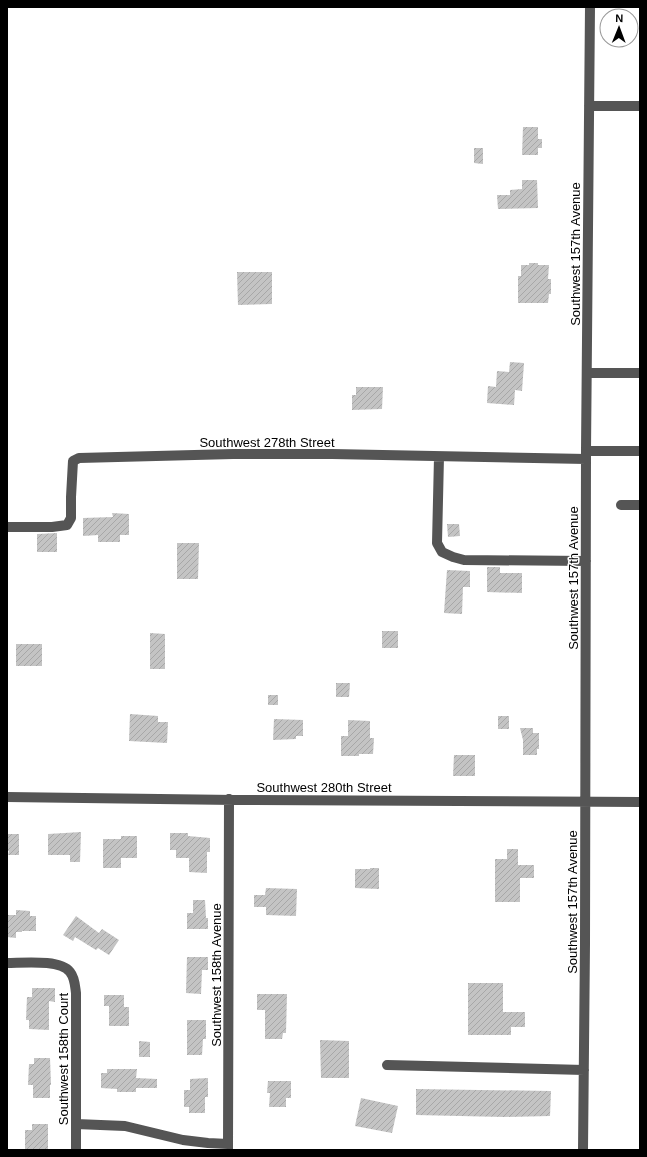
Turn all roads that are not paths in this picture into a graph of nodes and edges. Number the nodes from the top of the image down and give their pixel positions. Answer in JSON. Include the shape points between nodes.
{"nodes":[{"id":1,"x":590,"y":7,"type":"edge"},
{"id":2,"x":589,"y":106,"type":"junction"},
{"id":3,"x":640,"y":106,"type":"edge"},
{"id":4,"x":587,"y":373,"type":"junction"},
{"id":5,"x":640,"y":373,"type":"edge"},
{"id":6,"x":640,"y":451,"type":"edge"},
{"id":7,"x":586,"y":455,"type":"junction"},
{"id":8,"x":439,"y":457,"type":"junction"},
{"id":9,"x":621,"y":505,"type":"dead end"},
{"id":10,"x":640,"y":505,"type":"edge"},
{"id":11,"x":7,"y":527,"type":"edge"},
{"id":12,"x":586,"y":561,"type":"junction"},
{"id":13,"x":7,"y":797,"type":"edge"},
{"id":14,"x":229,"y":799,"type":"junction"},
{"id":15,"x":585,"y":801,"type":"junction"},
{"id":16,"x":640,"y":802,"type":"edge"},
{"id":17,"x":7,"y":963,"type":"edge"},
{"id":18,"x":387,"y":1065,"type":"dead end"},
{"id":19,"x":584,"y":1070,"type":"junction"},
{"id":20,"x":76,"y":1124,"type":"junction"},
{"id":21,"x":228,"y":1147,"type":"edge"},
{"id":22,"x":76,"y":1150,"type":"edge"},
{"id":23,"x":583,"y":1150,"type":"edge"}],
"edges":[{"from":1,"to":2,"type":"street","name":"Southwest 157th Avenue"},
{"from":2,"to":3,"type":"street"},
{"from":2,"to":4,"type":"street","name":"Southwest 157th Avenue"},
{"from":4,"to":5,"type":"street"},
{"from":4,"to":7,"type":"street","name":"Southwest 157th Avenue"},
{"from":6,"to":7,"type":"street","name":"Southwest 278th Street"},
{"from":7,"to":8,"type":"street","name":"Southwest 278th Street"},
{"from":7,"to":12,"type":"street","name":"Southwest 157th Avenue"},
{"from":8,"to":11,"type":"street","name":"Southwest 278th Street","via":[[309,454],[79,458],[73,461],[71,518],[67,525]]},
{"from":8,"to":12,"type":"street","via":[[437,542],[442,552],[464,560]]},
{"from":9,"to":10,"type":"street"},
{"from":12,"to":15,"type":"street","name":"Southwest 157th Avenue"},
{"from":13,"to":14,"type":"street","name":"Southwest 280th Street"},
{"from":14,"to":15,"type":"street","name":"Southwest 280th Street"},
{"from":14,"to":21,"type":"street","name":"Southwest 158th Avenue"},
{"from":15,"to":16,"type":"street","name":"Southwest 280th Street"},
{"from":15,"to":19,"type":"street","name":"Southwest 157th Avenue"},
{"from":17,"to":20,"type":"street","name":"Southwest 158th Court","via":[[52,964],[68,970],[74,978]]},
{"from":18,"to":19,"type":"street"},
{"from":19,"to":23,"type":"street","name":"Southwest 157th Avenue"},
{"from":20,"to":21,"type":"street","via":[[125,1126]]},
{"from":20,"to":22,"type":"street","name":"Southwest 158th Court"}]}
